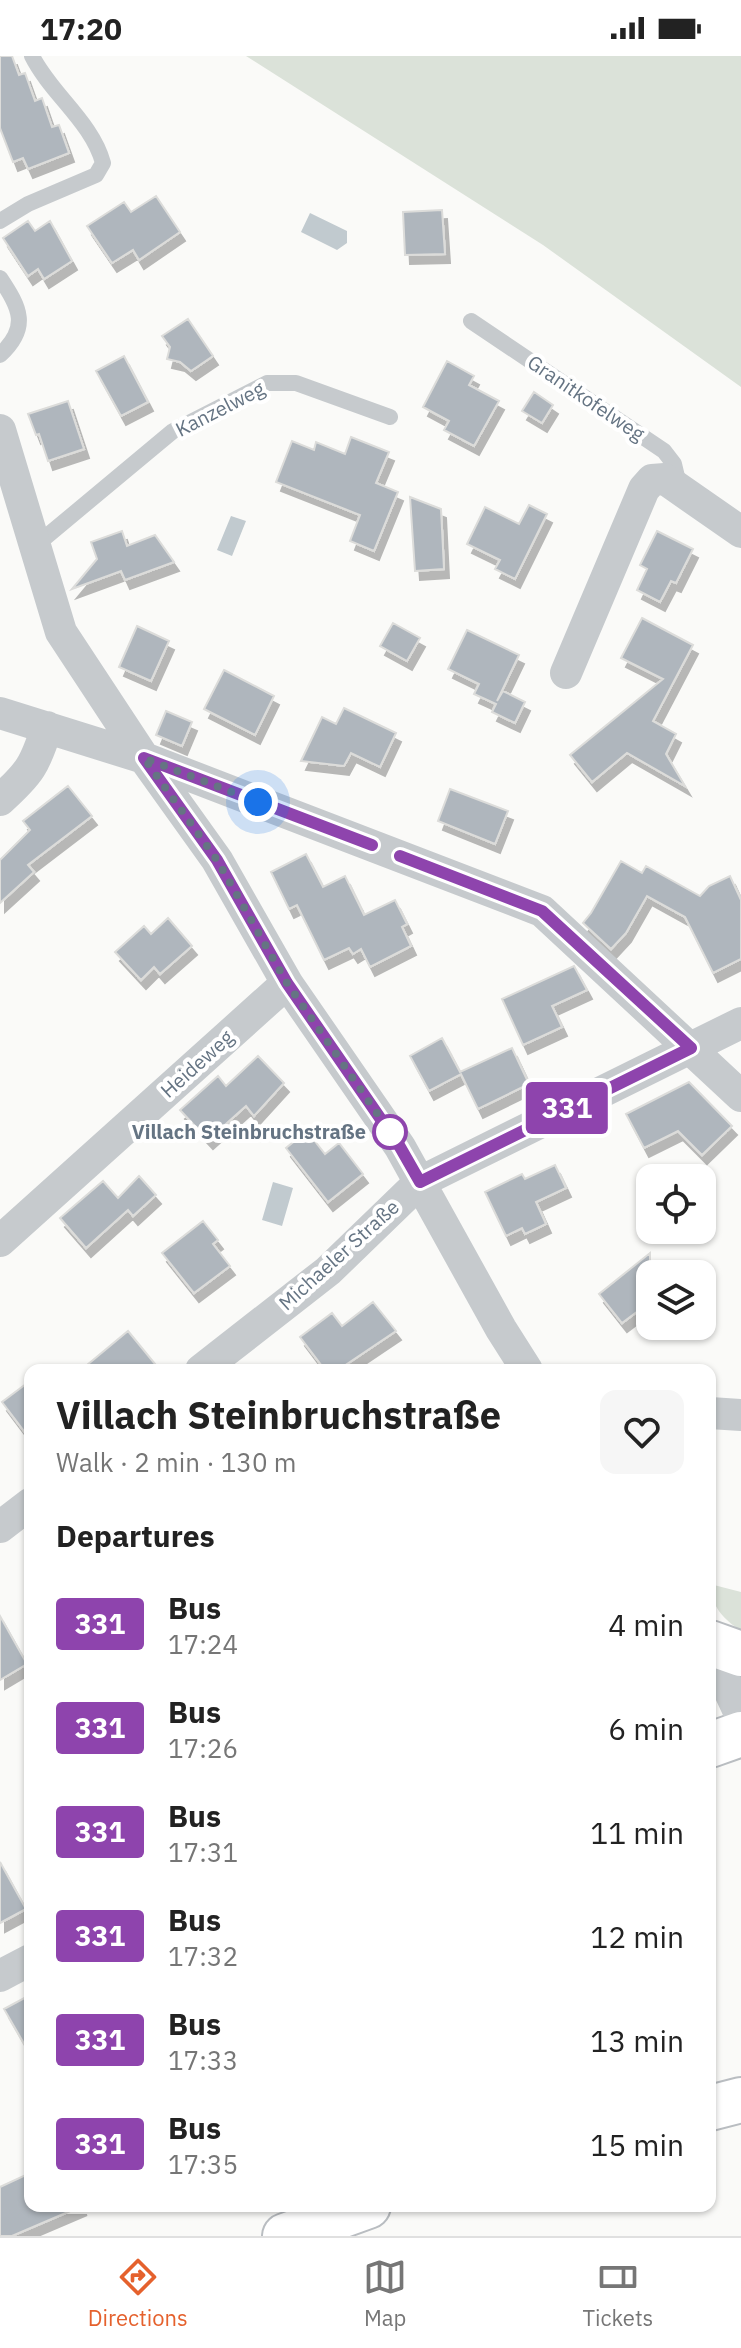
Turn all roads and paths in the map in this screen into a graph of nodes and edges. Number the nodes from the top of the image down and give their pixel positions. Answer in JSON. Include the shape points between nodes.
{"nodes":[{"id":1,"x":32,"y":56,"type":"edge"},
{"id":2,"x":0,"y":221,"type":"edge"},
{"id":3,"x":0,"y":278,"type":"edge"},
{"id":4,"x":471,"y":321,"type":"dead end"},
{"id":5,"x":0,"y":355,"type":"edge"},
{"id":6,"x":390,"y":417,"type":"dead end"},
{"id":7,"x":0,"y":430,"type":"edge"},
{"id":8,"x":681,"y":490,"type":"junction"},
{"id":9,"x":741,"y":532,"type":"edge"},
{"id":10,"x":35,"y":546,"type":"junction"},
{"id":11,"x":566,"y":673,"type":"dead end"},
{"id":12,"x":0,"y":713,"type":"edge"},
{"id":13,"x":47,"y":727,"type":"junction"},
{"id":14,"x":144,"y":758,"type":"junction"},
{"id":15,"x":0,"y":800,"type":"edge"},
{"id":16,"x":287,"y":983,"type":"junction"},
{"id":17,"x":741,"y":1023,"type":"edge"},
{"id":18,"x":691,"y":1048,"type":"junction"},
{"id":19,"x":741,"y":1096,"type":"edge"},
{"id":20,"x":420,"y":1182,"type":"junction"},
{"id":21,"x":0,"y":1241,"type":"edge"},
{"id":22,"x":209,"y":1364,"type":"edge"},
{"id":23,"x":523,"y":1364,"type":"edge"},
{"id":24,"x":716,"y":1413,"type":"edge"},
{"id":25,"x":741,"y":1415,"type":"edge"},
{"id":26,"x":24,"y":1509,"type":"edge"},
{"id":27,"x":0,"y":1527,"type":"edge"},
{"id":28,"x":716,"y":1648,"type":"edge"},
{"id":29,"x":741,"y":1654,"type":"edge"},
{"id":30,"x":716,"y":1660,"type":"edge"},
{"id":31,"x":741,"y":1716,"type":"edge"},
{"id":32,"x":741,"y":1734,"type":"edge"},
{"id":33,"x":716,"y":1743,"type":"edge"},
{"id":34,"x":24,"y":1963,"type":"edge"},
{"id":35,"x":0,"y":1976,"type":"edge"},
{"id":36,"x":741,"y":2100,"type":"edge"},
{"id":37,"x":716,"y":2106,"type":"edge"},
{"id":38,"x":294,"y":2212,"type":"edge"},
{"id":39,"x":351,"y":2212,"type":"edge"},
{"id":40,"x":274,"y":2236,"type":"edge"},
{"id":41,"x":285,"y":2236,"type":"edge"}],
"edges":[{"from":1,"to":2,"type":"lane","via":[[42,77],[98,145],[103,163],[96,175]]},
{"from":3,"to":5,"type":"lane","via":[[17,303],[20,319],[14,339]]},
{"from":4,"to":8,"type":"lane","name":"Granitkofelweg","via":[[664,451]]},
{"from":6,"to":10,"type":"lane","name":"Kanzelweg","via":[[296,383],[267,383],[173,431]]},
{"from":7,"to":10,"type":"street"},
{"from":8,"to":9,"type":"street"},
{"from":8,"to":11,"type":"street","via":[[665,479],[652,480],[644,489]]},
{"from":10,"to":14,"type":"street","via":[[61,632]]},
{"from":12,"to":13,"type":"street"},
{"from":13,"to":14,"type":"street"},
{"from":13,"to":15,"type":"street","via":[[37,760]]},
{"from":14,"to":16,"type":"street","via":[[217,860]]},
{"from":14,"to":18,"type":"street","via":[[542,911]]},
{"from":16,"to":20,"type":"street"},
{"from":16,"to":21,"type":"street","name":"Heideweg"},
{"from":17,"to":18,"type":"street","name":"Michaeler Straße"},
{"from":18,"to":19,"type":"street"},
{"from":18,"to":20,"type":"street","name":"Michaeler Straße"},
{"from":20,"to":22,"type":"street","name":"Michaeler Straße","via":[[328,1271]]},
{"from":20,"to":23,"type":"street"},
{"from":24,"to":25,"type":"street"},
{"from":26,"to":27,"type":"street"},
{"from":28,"to":29,"type":"main road"},
{"from":30,"to":31,"type":"street"},
{"from":32,"to":33,"type":"main road"},
{"from":34,"to":35,"type":"street"},
{"from":36,"to":37,"type":"main road"},
{"from":38,"to":40,"type":"main road"},
{"from":39,"to":41,"type":"main road"}]}
